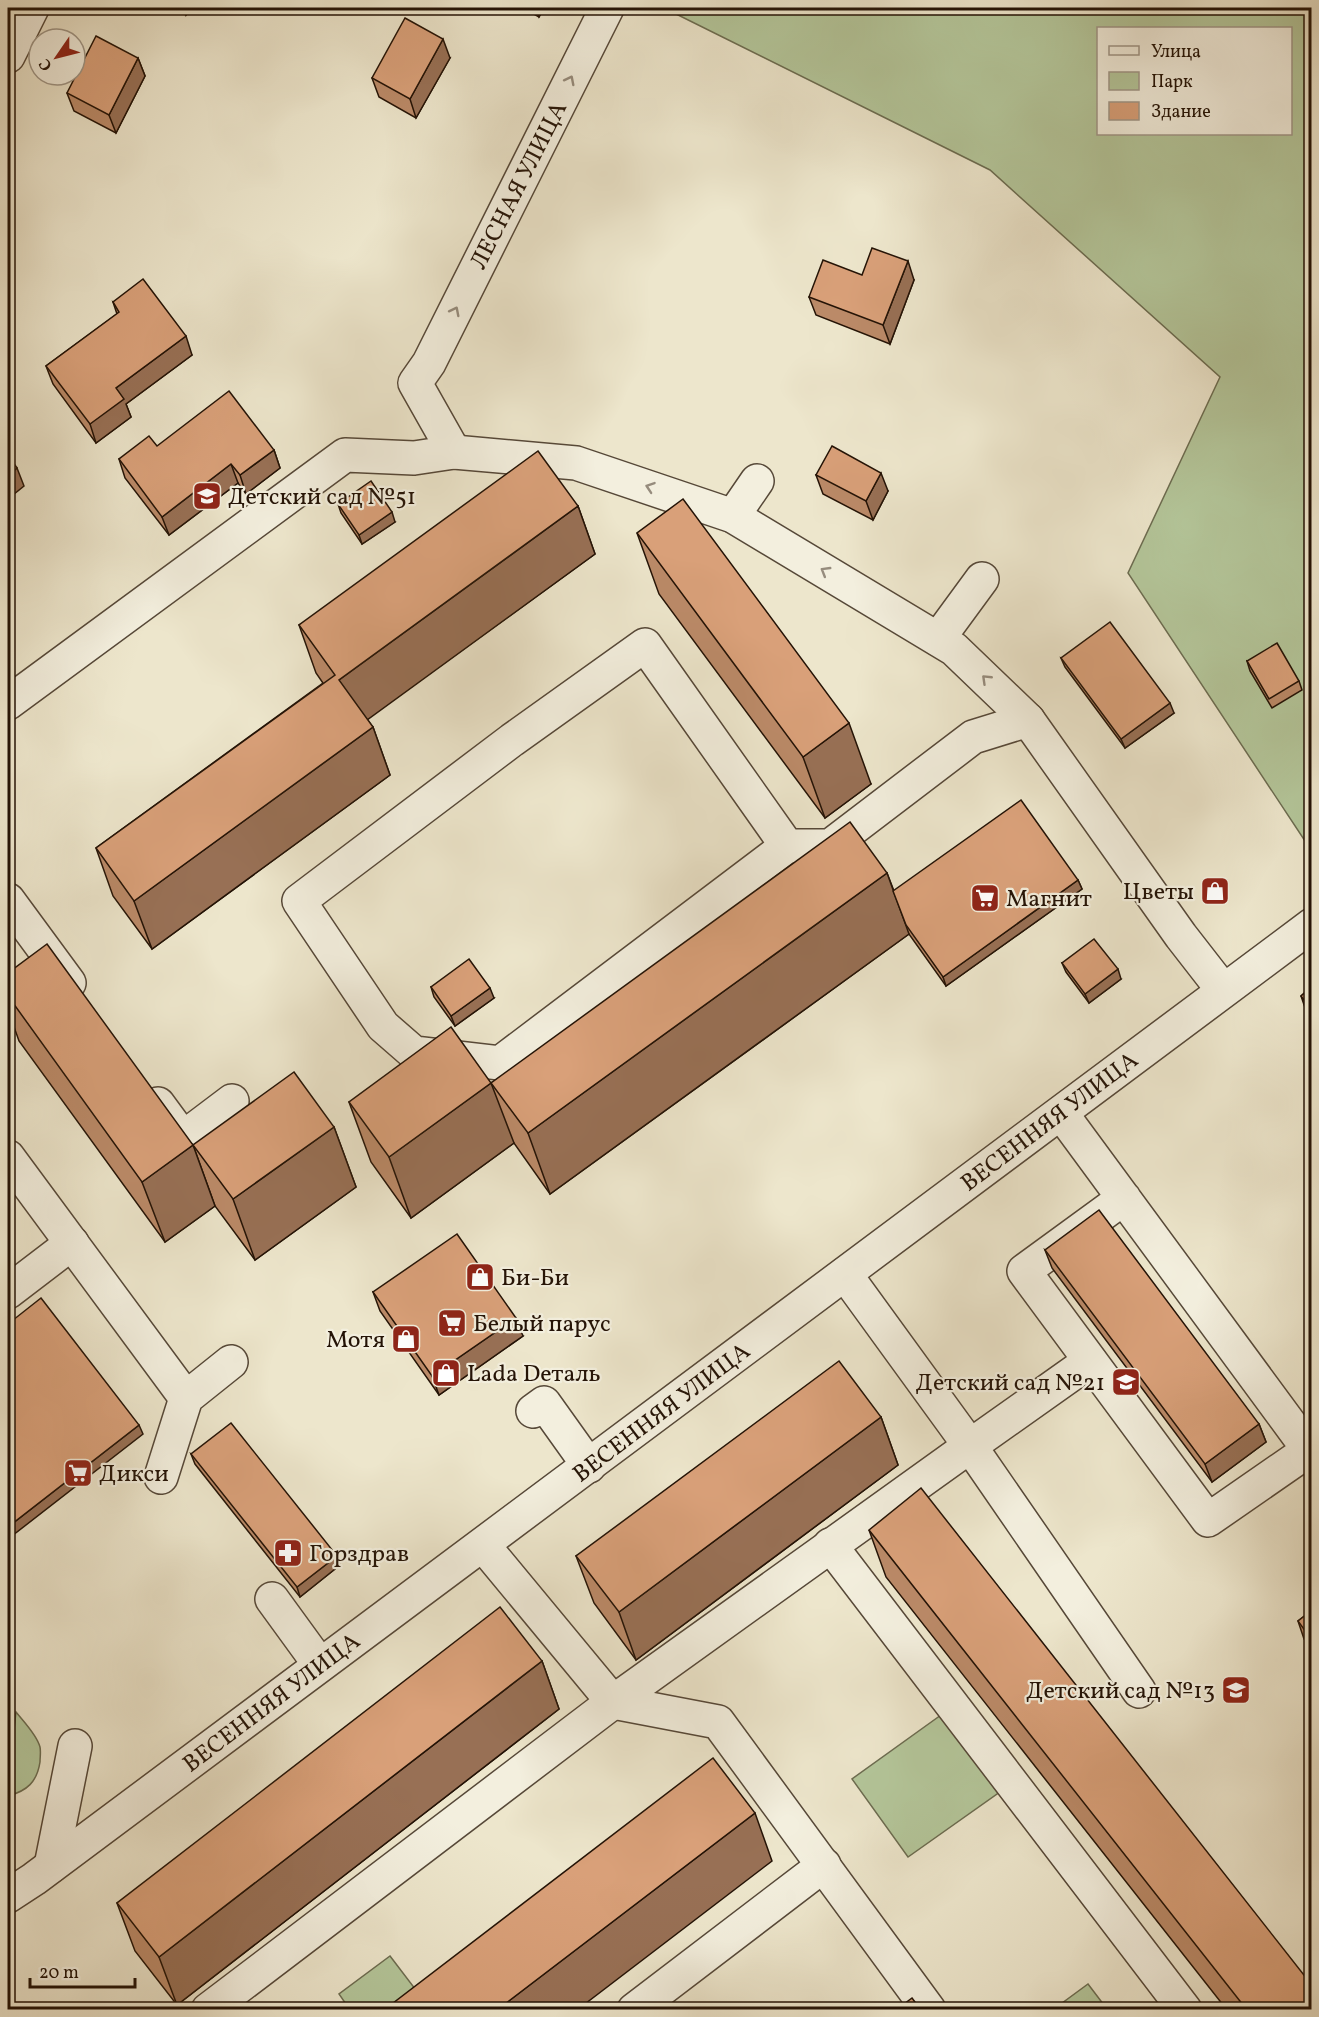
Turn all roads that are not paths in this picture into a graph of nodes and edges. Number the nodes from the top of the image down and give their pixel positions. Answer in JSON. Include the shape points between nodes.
{"nodes":[{"id":1,"x":32,"y":8,"type":"edge"},
{"id":2,"x":607,"y":8,"type":"edge"},
{"id":3,"x":8,"y":56,"type":"edge"},
{"id":4,"x":454,"y":452,"type":"junction"},
{"id":5,"x":757,"y":481,"type":"dead end"},
{"id":6,"x":734,"y":516,"type":"junction"},
{"id":7,"x":982,"y":579,"type":"dead end"},
{"id":8,"x":938,"y":639,"type":"junction"},
{"id":9,"x":8,"y":704,"type":"edge"},
{"id":10,"x":1028,"y":720,"type":"junction"},
{"id":11,"x":787,"y":846,"type":"junction"},
{"id":12,"x":8,"y":900,"type":"edge"},
{"id":13,"x":1311,"y":925,"type":"edge"},
{"id":14,"x":17,"y":934,"type":"edge"},
{"id":15,"x":1223,"y":990,"type":"junction"},
{"id":16,"x":84,"y":1004,"type":"edge"},
{"id":17,"x":141,"y":1080,"type":"edge"},
{"id":18,"x":232,"y":1101,"type":"dead end"},
{"id":19,"x":1061,"y":1113,"type":"junction"},
{"id":20,"x":8,"y":1157,"type":"edge"},
{"id":21,"x":1124,"y":1198,"type":"junction"},
{"id":22,"x":72,"y":1243,"type":"junction"},
{"id":23,"x":844,"y":1274,"type":"junction"},
{"id":24,"x":8,"y":1292,"type":"edge"},
{"id":25,"x":1090,"y":1361,"type":"junction"},
{"id":26,"x":231,"y":1362,"type":"dead end"},
{"id":27,"x":186,"y":1398,"type":"junction"},
{"id":28,"x":533,"y":1411,"type":"dead end"},
{"id":29,"x":969,"y":1446,"type":"junction"},
{"id":30,"x":589,"y":1466,"type":"junction"},
{"id":31,"x":161,"y":1477,"type":"dead end"},
{"id":32,"x":483,"y":1545,"type":"junction"},
{"id":33,"x":830,"y":1545,"type":"junction"},
{"id":34,"x":272,"y":1599,"type":"dead end"},
{"id":35,"x":320,"y":1665,"type":"junction"},
{"id":36,"x":1139,"y":1690,"type":"dead end"},
{"id":37,"x":613,"y":1702,"type":"junction"},
{"id":38,"x":75,"y":1746,"type":"dead end"},
{"id":39,"x":824,"y":1865,"type":"junction"},
{"id":40,"x":51,"y":1866,"type":"junction"},
{"id":41,"x":8,"y":1896,"type":"edge"},
{"id":42,"x":208,"y":2010,"type":"edge"},
{"id":43,"x":634,"y":2010,"type":"edge"},
{"id":44,"x":929,"y":2010,"type":"edge"},
{"id":45,"x":1185,"y":2010,"type":"edge"}],
"edges":[{"from":1,"to":3,"type":"street"},
{"from":4,"to":2,"type":"street","name":"ЛЕСНАЯ УЛИЦА","one_way":true,"via":[[415,384]]},
{"from":6,"to":4,"type":"street","one_way":true,"via":[[576,463]]},
{"from":4,"to":9,"type":"street","via":[[414,458],[345,455]]},
{"from":5,"to":6,"type":"street"},
{"from":8,"to":6,"type":"street","one_way":true},
{"from":7,"to":8,"type":"street"},
{"from":10,"to":8,"type":"street","one_way":true,"via":[[954,649]]},
{"from":10,"to":11,"type":"street","via":[[973,737],[830,846]]},
{"from":10,"to":15,"type":"street"},
{"from":11,"to":11,"type":"street","via":[[500,1063],[414,1053],[383,1026],[299,901],[645,645]]},
{"from":12,"to":14,"type":"street"},
{"from":13,"to":15,"type":"street","name":"ВЕСЕННЯЯ УЛИЦА"},
{"from":14,"to":16,"type":"street"},
{"from":15,"to":19,"type":"street","name":"ВЕСЕННЯЯ УЛИЦА"},
{"from":17,"to":18,"type":"street","via":[[183,1138]]},
{"from":19,"to":21,"type":"street"},
{"from":19,"to":23,"type":"street","name":"ВЕСЕННЯЯ УЛИЦА"},
{"from":20,"to":22,"type":"street"},
{"from":21,"to":25,"type":"street","via":[[1024,1271]]},
{"from":21,"to":25,"type":"street","via":[[1309,1450],[1208,1520]]},
{"from":22,"to":24,"type":"street"},
{"from":22,"to":27,"type":"street"},
{"from":23,"to":29,"type":"street"},
{"from":23,"to":30,"type":"street","name":"ВЕСЕННЯЯ УЛИЦА"},
{"from":25,"to":29,"type":"street"},
{"from":26,"to":27,"type":"street"},
{"from":27,"to":31,"type":"street"},
{"from":28,"to":30,"type":"street","via":[[544,1403]]},
{"from":29,"to":33,"type":"street"},
{"from":29,"to":36,"type":"street"},
{"from":30,"to":32,"type":"street","name":"ВЕСЕННЯЯ УЛИЦА"},
{"from":32,"to":35,"type":"street","name":"ВЕСЕННЯЯ УЛИЦА"},
{"from":32,"to":37,"type":"street"},
{"from":33,"to":37,"type":"street"},
{"from":33,"to":45,"type":"street"},
{"from":34,"to":35,"type":"street"},
{"from":35,"to":40,"type":"street","name":"ВЕСЕННЯЯ УЛИЦА"},
{"from":37,"to":39,"type":"street","via":[[718,1722]]},
{"from":37,"to":42,"type":"street"},
{"from":38,"to":40,"type":"street"},
{"from":39,"to":43,"type":"street"},
{"from":39,"to":44,"type":"street"},
{"from":40,"to":41,"type":"street","name":"ВЕСЕННЯЯ УЛИЦА"}]}
